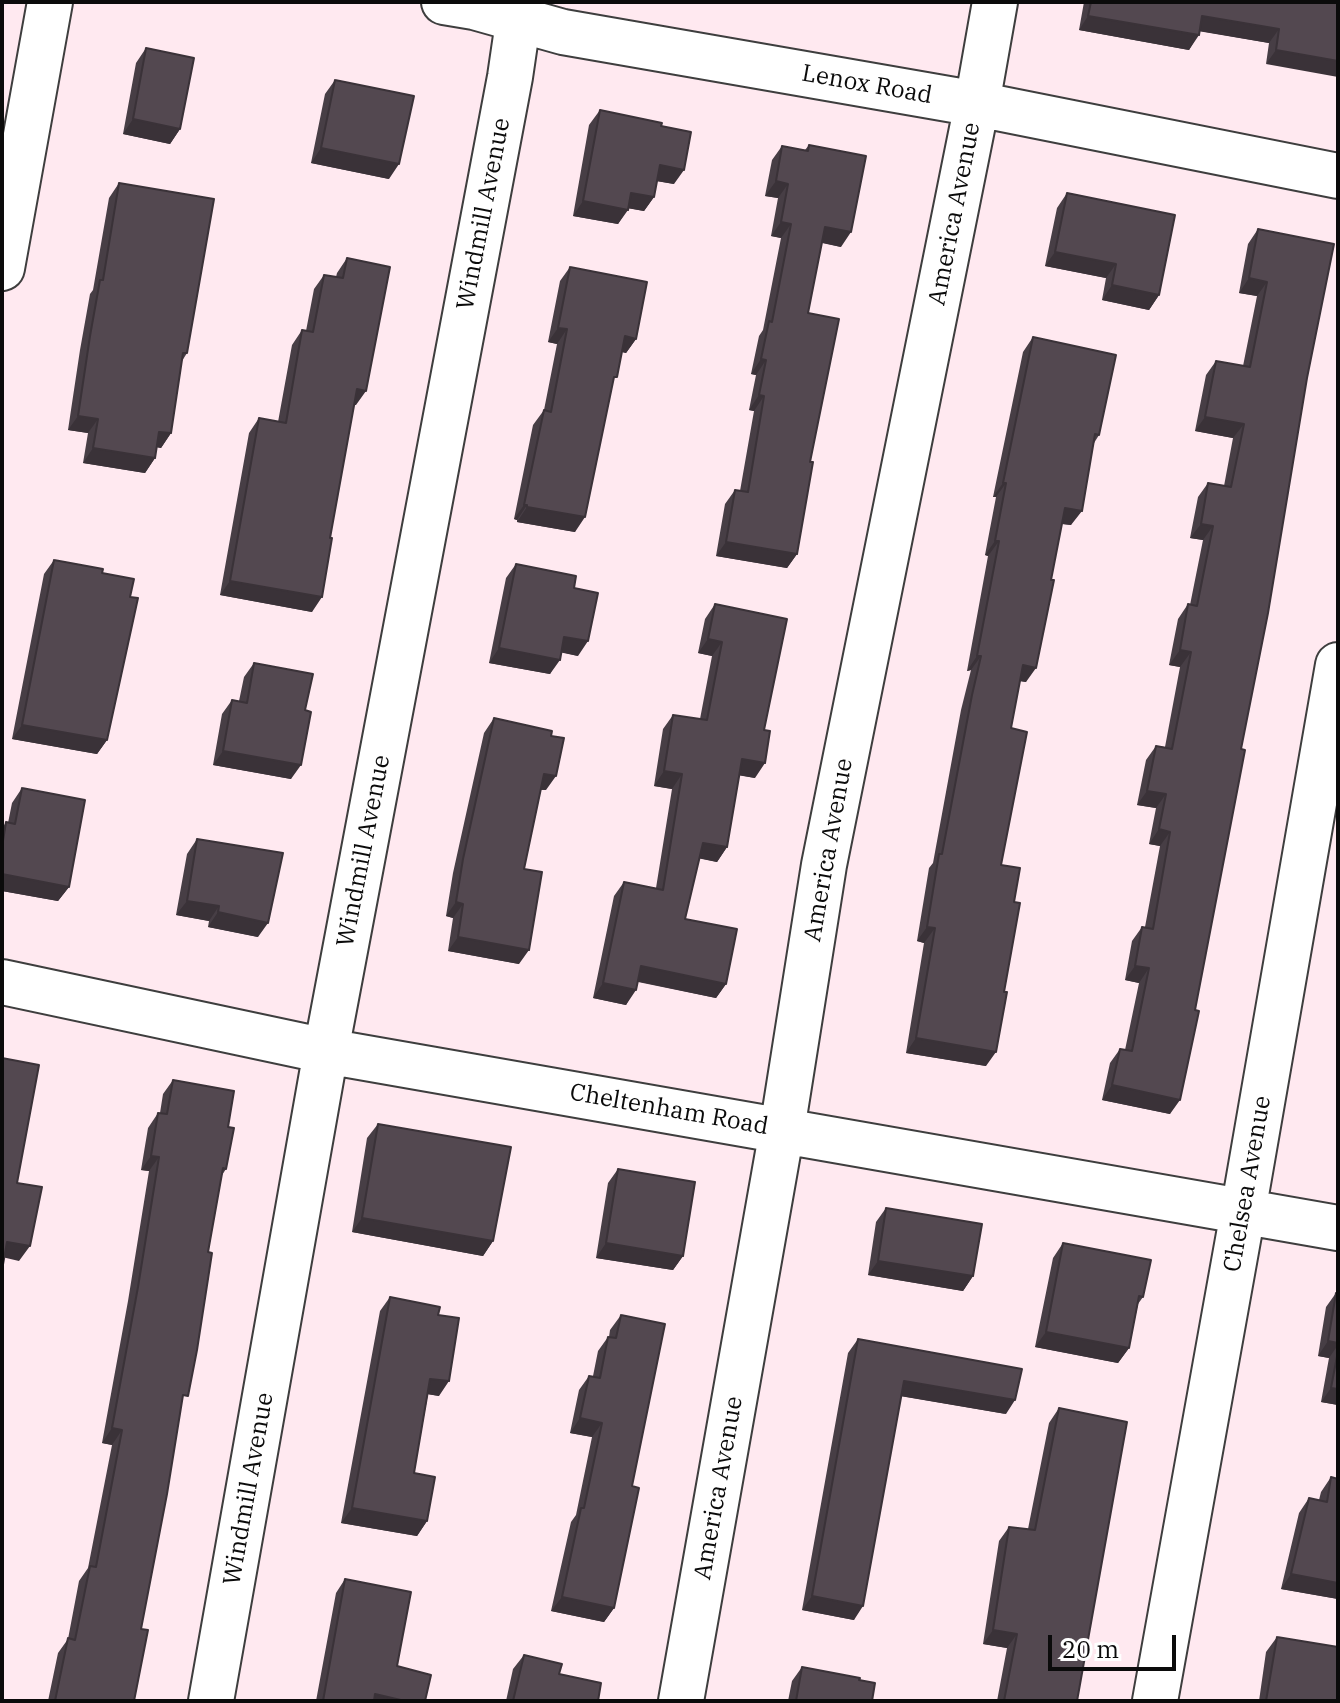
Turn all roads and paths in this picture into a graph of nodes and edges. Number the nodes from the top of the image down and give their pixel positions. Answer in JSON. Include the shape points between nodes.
{"nodes":[{"id":1,"x":50,"y":2,"type":"edge"},
{"id":2,"x":444,"y":2,"type":"edge"},
{"id":3,"x":995,"y":2,"type":"edge"},
{"id":4,"x":520,"y":11,"type":"edge"},
{"id":5,"x":977,"y":104,"type":"junction"},
{"id":6,"x":1338,"y":176,"type":"edge"},
{"id":7,"x":2,"y":268,"type":"edge"},
{"id":8,"x":1338,"y":665,"type":"edge"},
{"id":9,"x":2,"y":982,"type":"edge"},
{"id":10,"x":326,"y":1051,"type":"junction"},
{"id":11,"x":782,"y":1130,"type":"junction"},
{"id":12,"x":1243,"y":1212,"type":"junction"},
{"id":13,"x":1338,"y":1228,"type":"edge"},
{"id":14,"x":211,"y":1701,"type":"edge"},
{"id":15,"x":681,"y":1701,"type":"edge"},
{"id":16,"x":1155,"y":1701,"type":"edge"}],
"edges":[{"from":1,"to":7,"type":"street"},
{"from":2,"to":4,"type":"street","name":"Lenox Road"},
{"from":3,"to":5,"type":"street","name":"America Avenue"},
{"from":4,"to":5,"type":"street","name":"Lenox Road","via":[[578,35]]},
{"from":4,"to":10,"type":"street","name":"Windmill Avenue"},
{"from":5,"to":6,"type":"street","name":"Lenox Road"},
{"from":5,"to":11,"type":"street","name":"America Avenue","via":[[824,865]]},
{"from":8,"to":12,"type":"street","name":"Chelsea Avenue"},
{"from":9,"to":10,"type":"street","name":"Cheltenham Road"},
{"from":10,"to":11,"type":"street","name":"Cheltenham Road"},
{"from":10,"to":14,"type":"street","name":"Windmill Avenue"},
{"from":11,"to":12,"type":"street","name":"Cheltenham Road"},
{"from":11,"to":15,"type":"street","name":"America Avenue"},
{"from":12,"to":13,"type":"street","name":"Cheltenham Road"},
{"from":12,"to":16,"type":"street","name":"Chelsea Avenue"}]}
